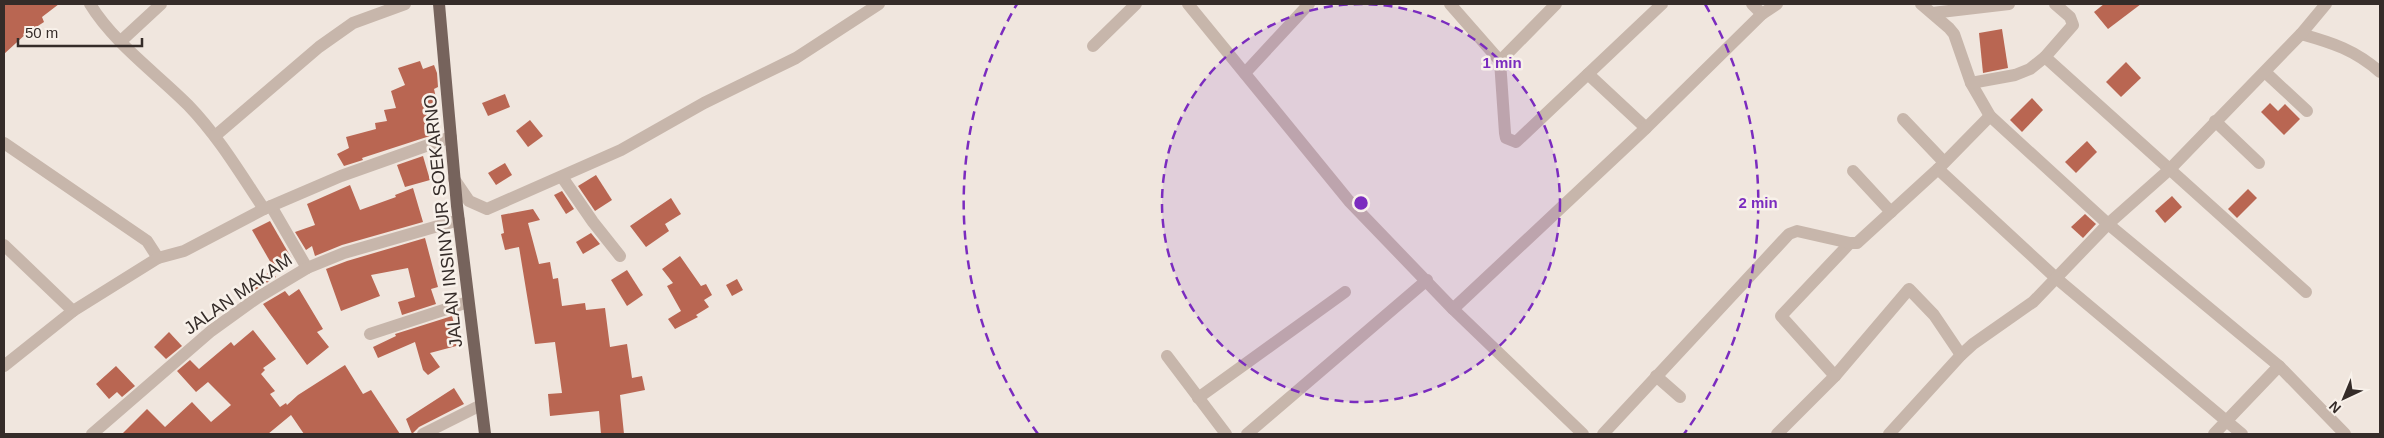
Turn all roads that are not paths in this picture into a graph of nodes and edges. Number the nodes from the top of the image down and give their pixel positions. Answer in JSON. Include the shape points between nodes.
{"nodes":[{"id":1,"x":90,"y":4,"type":"edge"},
{"id":2,"x":161,"y":4,"type":"edge"},
{"id":3,"x":404,"y":4,"type":"edge"},
{"id":4,"x":439,"y":4,"type":"edge"},
{"id":5,"x":879,"y":4,"type":"edge"},
{"id":6,"x":1136,"y":4,"type":"edge"},
{"id":7,"x":1188,"y":4,"type":"edge"},
{"id":8,"x":1309,"y":4,"type":"edge"},
{"id":9,"x":1450,"y":4,"type":"edge"},
{"id":10,"x":1554,"y":4,"type":"edge"},
{"id":11,"x":1662,"y":4,"type":"edge"},
{"id":12,"x":1752,"y":4,"type":"edge"},
{"id":13,"x":1776,"y":4,"type":"edge"},
{"id":14,"x":1921,"y":4,"type":"edge"},
{"id":15,"x":2009,"y":4,"type":"edge"},
{"id":16,"x":2055,"y":4,"type":"edge"},
{"id":17,"x":2326,"y":4,"type":"edge"},
{"id":18,"x":1762,"y":14,"type":"junction"},
{"id":19,"x":1932,"y":14,"type":"junction"},
{"id":20,"x":2301,"y":34,"type":"junction"},
{"id":21,"x":121,"y":41,"type":"junction"},
{"id":22,"x":1093,"y":46,"type":"dead end"},
{"id":23,"x":2044,"y":56,"type":"junction"},
{"id":24,"x":1500,"y":61,"type":"junction"},
{"id":25,"x":2265,"y":72,"type":"junction"},
{"id":26,"x":2380,"y":72,"type":"edge"},
{"id":27,"x":1245,"y":73,"type":"junction"},
{"id":28,"x":1588,"y":74,"type":"junction"},
{"id":29,"x":1971,"y":82,"type":"junction"},
{"id":30,"x":2308,"y":111,"type":"dead end"},
{"id":31,"x":1990,"y":116,"type":"junction"},
{"id":32,"x":1903,"y":119,"type":"dead end"},
{"id":33,"x":2215,"y":121,"type":"junction"},
{"id":34,"x":1646,"y":128,"type":"junction"},
{"id":35,"x":215,"y":136,"type":"junction"},
{"id":36,"x":451,"y":137,"type":"junction"},
{"id":37,"x":4,"y":143,"type":"edge"},
{"id":38,"x":2259,"y":163,"type":"dead end"},
{"id":39,"x":1941,"y":166,"type":"junction"},
{"id":40,"x":2170,"y":169,"type":"junction"},
{"id":41,"x":1853,"y":171,"type":"dead end"},
{"id":42,"x":562,"y":178,"type":"junction"},
{"id":43,"x":454,"y":179,"type":"junction"},
{"id":44,"x":268,"y":208,"type":"junction"},
{"id":45,"x":1891,"y":212,"type":"junction"},
{"id":46,"x":458,"y":220,"type":"junction"},
{"id":47,"x":2108,"y":224,"type":"junction"},
{"id":48,"x":1850,"y":243,"type":"junction"},
{"id":49,"x":4,"y":245,"type":"edge"},
{"id":50,"x":620,"y":256,"type":"dead end"},
{"id":51,"x":158,"y":258,"type":"junction"},
{"id":52,"x":307,"y":268,"type":"junction"},
{"id":53,"x":2056,"y":278,"type":"junction"},
{"id":54,"x":1427,"y":280,"type":"junction"},
{"id":55,"x":1345,"y":292,"type":"dead end"},
{"id":56,"x":2306,"y":292,"type":"dead end"},
{"id":57,"x":468,"y":302,"type":"junction"},
{"id":58,"x":1453,"y":309,"type":"junction"},
{"id":59,"x":73,"y":311,"type":"junction"},
{"id":60,"x":370,"y":334,"type":"dead end"},
{"id":61,"x":1961,"y":355,"type":"junction"},
{"id":62,"x":1168,"y":356,"type":"dead end"},
{"id":63,"x":4,"y":366,"type":"edge"},
{"id":64,"x":2279,"y":366,"type":"junction"},
{"id":65,"x":1656,"y":376,"type":"junction"},
{"id":66,"x":1835,"y":376,"type":"junction"},
{"id":67,"x":1680,"y":397,"type":"dead end"},
{"id":68,"x":1198,"y":398,"type":"junction"},
{"id":69,"x":481,"y":405,"type":"junction"},
{"id":70,"x":2227,"y":421,"type":"junction"},
{"id":71,"x":92,"y":434,"type":"edge"},
{"id":72,"x":423,"y":434,"type":"edge"},
{"id":73,"x":486,"y":434,"type":"edge"},
{"id":74,"x":1226,"y":434,"type":"edge"},
{"id":75,"x":1247,"y":434,"type":"edge"},
{"id":76,"x":1583,"y":434,"type":"edge"},
{"id":77,"x":1603,"y":434,"type":"edge"},
{"id":78,"x":1777,"y":434,"type":"edge"},
{"id":79,"x":1889,"y":434,"type":"edge"},
{"id":80,"x":2214,"y":434,"type":"edge"},
{"id":81,"x":2242,"y":434,"type":"edge"},
{"id":82,"x":2345,"y":434,"type":"edge"}],
"edges":[{"from":1,"to":21,"type":"street"},
{"from":2,"to":21,"type":"street"},
{"from":3,"to":35,"type":"street","via":[[353,23],[319,46]]},
{"from":4,"to":36,"type":"main road","name":"JALAN INSINYUR SOEKARNO"},
{"from":5,"to":42,"type":"street","via":[[796,58]]},
{"from":6,"to":22,"type":"street"},
{"from":7,"to":27,"type":"street"},
{"from":8,"to":27,"type":"street"},
{"from":9,"to":24,"type":"street"},
{"from":10,"to":24,"type":"street"},
{"from":11,"to":28,"type":"street"},
{"from":12,"to":18,"type":"street"},
{"from":13,"to":18,"type":"street"},
{"from":14,"to":19,"type":"street"},
{"from":15,"to":19,"type":"street"},
{"from":16,"to":23,"type":"street","via":[[2073,25]]},
{"from":17,"to":20,"type":"street"},
{"from":18,"to":34,"type":"street"},
{"from":19,"to":29,"type":"street","via":[[1954,34]]},
{"from":20,"to":25,"type":"street"},
{"from":20,"to":26,"type":"street","via":[[2340,46]]},
{"from":21,"to":35,"type":"street","via":[[189,106]]},
{"from":23,"to":29,"type":"street","via":[[2023,72]]},
{"from":23,"to":40,"type":"street"},
{"from":24,"to":28,"type":"street","via":[[1505,133],[1510,142],[1516,142]]},
{"from":25,"to":30,"type":"street"},
{"from":25,"to":33,"type":"street"},
{"from":27,"to":54,"type":"street","via":[[1348,201]]},
{"from":28,"to":34,"type":"street"},
{"from":29,"to":31,"type":"street"},
{"from":31,"to":39,"type":"street"},
{"from":31,"to":47,"type":"street"},
{"from":32,"to":39,"type":"street"},
{"from":33,"to":38,"type":"street"},
{"from":33,"to":40,"type":"street"},
{"from":34,"to":58,"type":"street"},
{"from":35,"to":44,"type":"street"},
{"from":36,"to":43,"type":"main road","name":"JALAN INSINYUR SOEKARNO"},
{"from":36,"to":44,"type":"street","via":[[341,176]]},
{"from":37,"to":51,"type":"street","via":[[147,241]]},
{"from":39,"to":45,"type":"street"},
{"from":39,"to":53,"type":"street"},
{"from":40,"to":47,"type":"street"},
{"from":40,"to":56,"type":"street"},
{"from":41,"to":45,"type":"street"},
{"from":42,"to":43,"type":"street","via":[[487,209],[469,202]]},
{"from":42,"to":50,"type":"street"},
{"from":43,"to":46,"type":"main road","name":"JALAN INSINYUR SOEKARNO"},
{"from":44,"to":51,"type":"street","via":[[184,251]]},
{"from":44,"to":52,"type":"street"},
{"from":45,"to":48,"type":"street","via":[[1862,239]]},
{"from":46,"to":52,"type":"street","name":"JALAN MAKAM","via":[[344,253]]},
{"from":46,"to":57,"type":"main road","name":"JALAN INSINYUR SOEKARNO"},
{"from":47,"to":53,"type":"street"},
{"from":47,"to":64,"type":"street"},
{"from":48,"to":65,"type":"street","via":[[1797,231],[1789,234]]},
{"from":48,"to":66,"type":"street","via":[[1781,316]]},
{"from":49,"to":59,"type":"street"},
{"from":51,"to":59,"type":"street"},
{"from":52,"to":71,"type":"street","name":"JALAN MAKAM","via":[[211,331]]},
{"from":53,"to":61,"type":"street","via":[[2033,302]]},
{"from":53,"to":70,"type":"street"},
{"from":54,"to":58,"type":"street"},
{"from":54,"to":75,"type":"street"},
{"from":55,"to":68,"type":"street"},
{"from":57,"to":60,"type":"street"},
{"from":57,"to":69,"type":"main road","name":"JALAN INSINYUR SOEKARNO"},
{"from":58,"to":76,"type":"street"},
{"from":59,"to":63,"type":"street"},
{"from":61,"to":66,"type":"street","via":[[1934,315],[1909,289]]},
{"from":61,"to":79,"type":"street"},
{"from":62,"to":68,"type":"street"},
{"from":64,"to":70,"type":"street"},
{"from":64,"to":82,"type":"street"},
{"from":65,"to":67,"type":"street"},
{"from":65,"to":77,"type":"street"},
{"from":66,"to":78,"type":"street"},
{"from":68,"to":74,"type":"street"},
{"from":69,"to":72,"type":"street"},
{"from":69,"to":73,"type":"main road","name":"JALAN INSINYUR SOEKARNO"},
{"from":70,"to":80,"type":"street"},
{"from":70,"to":81,"type":"street"}]}
